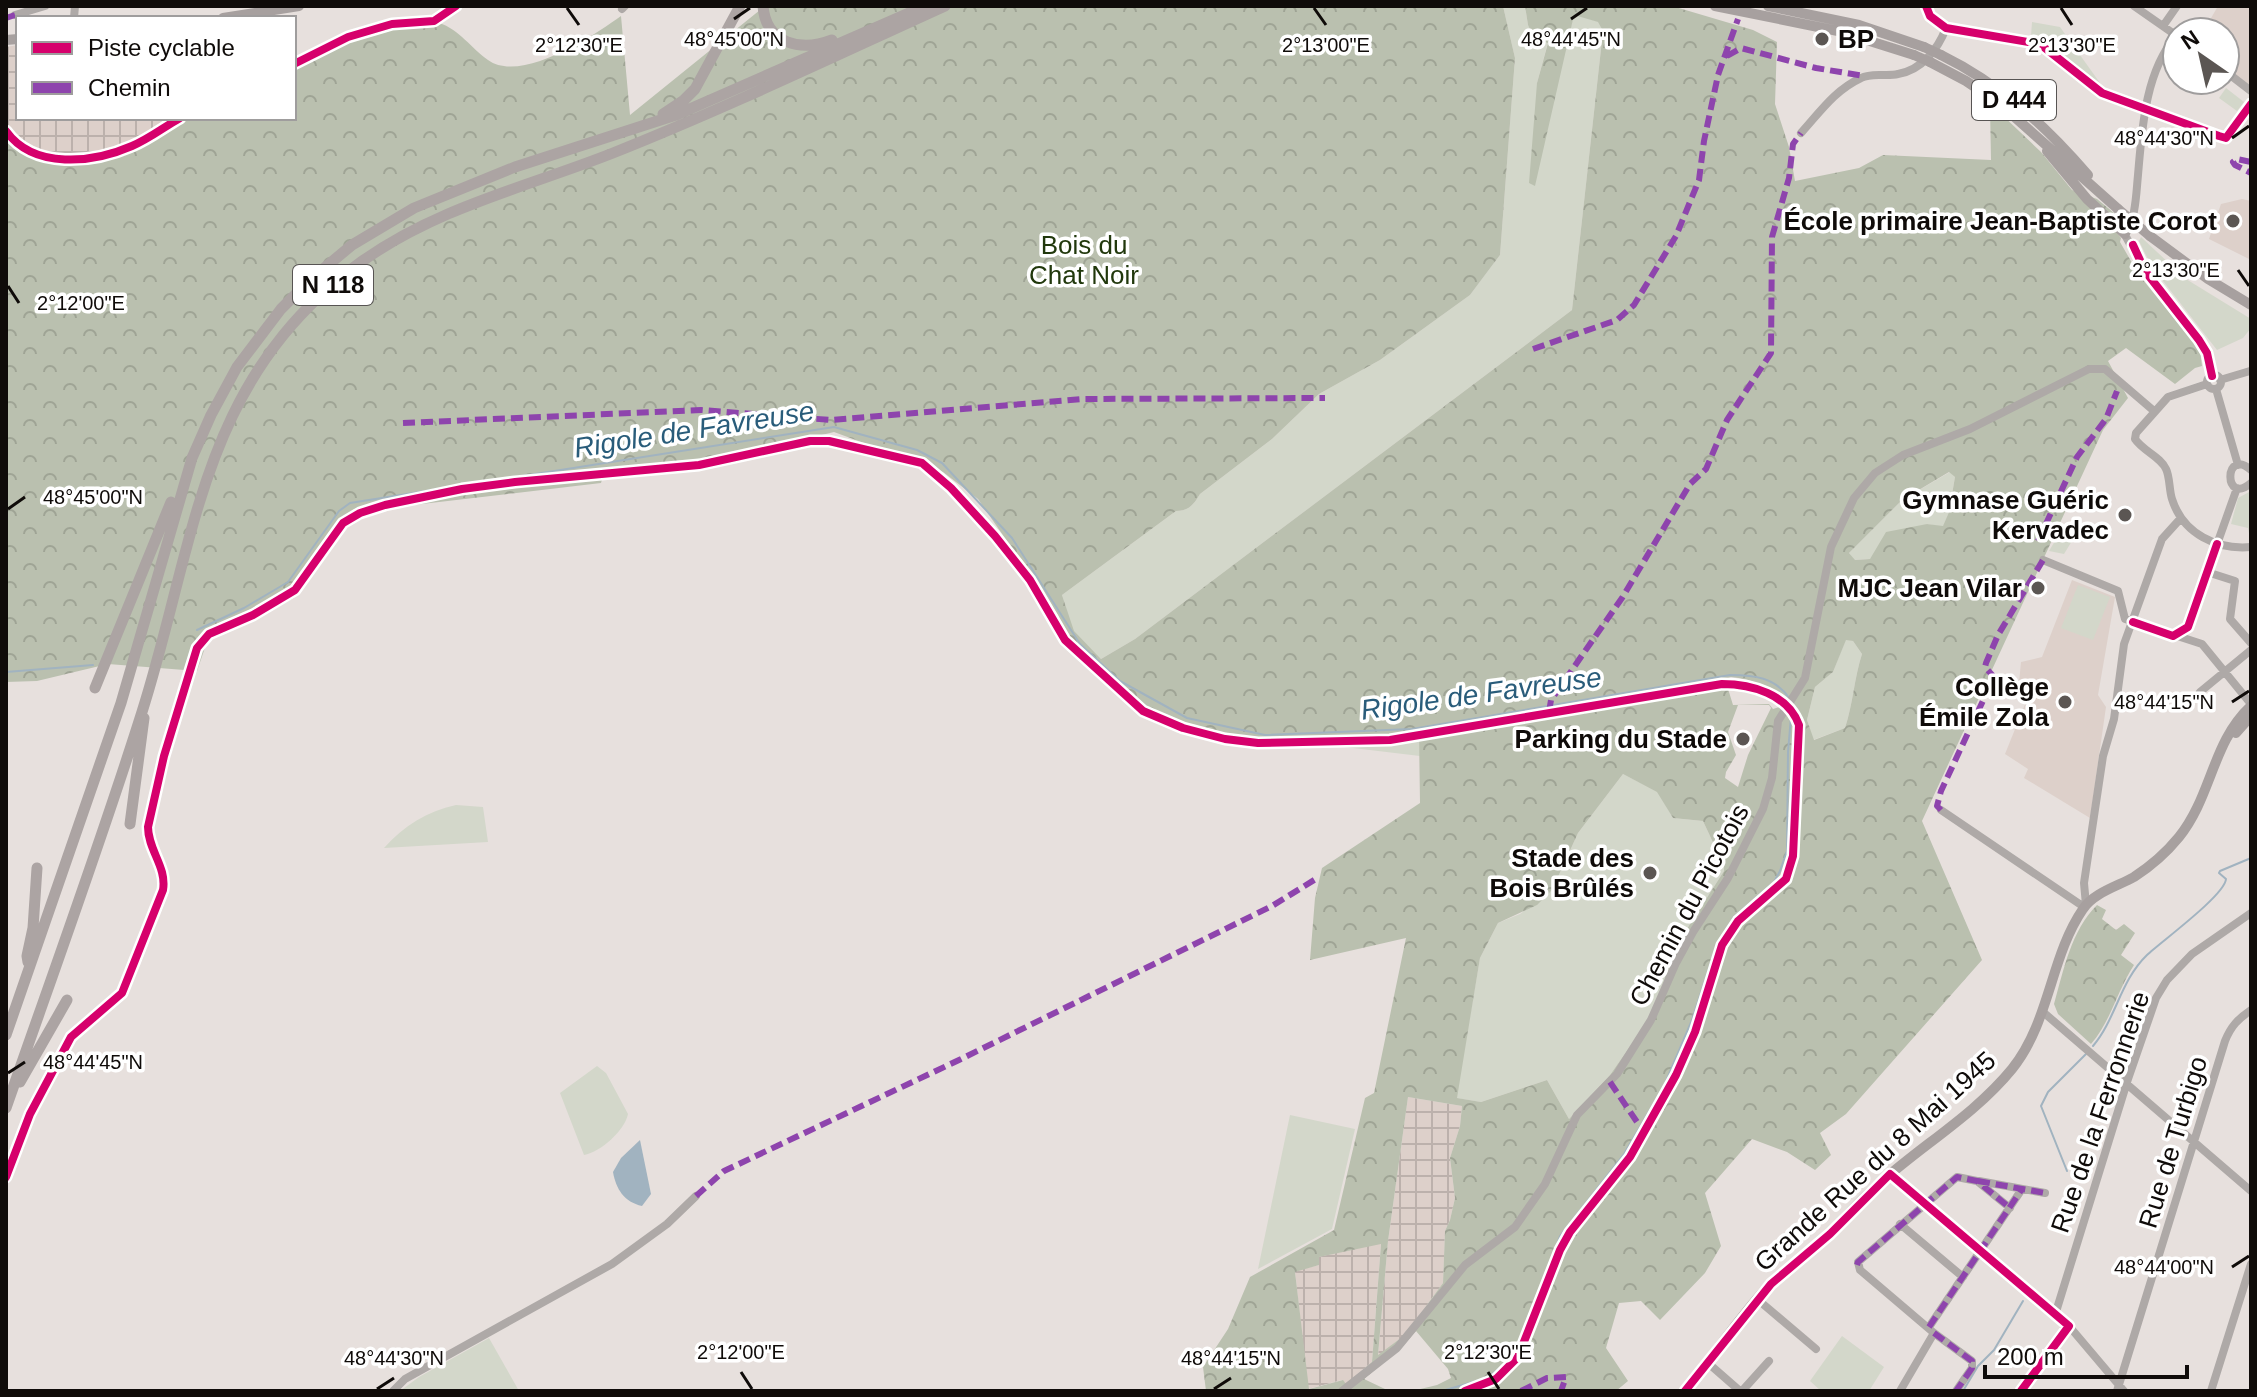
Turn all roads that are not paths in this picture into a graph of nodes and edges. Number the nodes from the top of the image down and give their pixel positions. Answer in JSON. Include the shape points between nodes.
{"nodes":[{"id":1,"x":45,"y":6,"type":"edge"},
{"id":2,"x":299,"y":6,"type":"edge"},
{"id":3,"x":740,"y":6,"type":"edge"},
{"id":4,"x":763,"y":6,"type":"edge"},
{"id":5,"x":925,"y":6,"type":"edge"},
{"id":6,"x":945,"y":6,"type":"edge"},
{"id":7,"x":1715,"y":6,"type":"edge"},
{"id":8,"x":1768,"y":6,"type":"edge"},
{"id":9,"x":1926,"y":6,"type":"edge"},
{"id":10,"x":2134,"y":6,"type":"edge"},
{"id":11,"x":15,"y":15,"type":"dead end"},
{"id":12,"x":236,"y":16,"type":"edge"},
{"id":13,"x":2161,"y":25,"type":"edge"},
{"id":14,"x":1946,"y":28,"type":"junction"},
{"id":15,"x":844,"y":42,"type":"junction"},
{"id":16,"x":2161,"y":61,"type":"edge"},
{"id":17,"x":2251,"y":104,"type":"edge"},
{"id":18,"x":2146,"y":110,"type":"junction"},
{"id":19,"x":2022,"y":122,"type":"junction"},
{"id":20,"x":646,"y":127,"type":"junction"},
{"id":21,"x":1801,"y":133,"type":"dead end"},
{"id":22,"x":2118,"y":209,"type":"junction"},
{"id":23,"x":2130,"y":235,"type":"junction"},
{"id":24,"x":2251,"y":305,"type":"edge"},
{"id":25,"x":2250,"y":371,"type":"edge"},
{"id":26,"x":2214,"y":382,"type":"junction"},
{"id":27,"x":2154,"y":411,"type":"junction"},
{"id":28,"x":2238,"y":465,"type":"junction"},
{"id":29,"x":2251,"y":470,"type":"edge"},
{"id":30,"x":185,"y":478,"type":"junction"},
{"id":31,"x":2251,"y":483,"type":"edge"},
{"id":32,"x":2237,"y":488,"type":"junction"},
{"id":33,"x":2181,"y":518,"type":"junction"},
{"id":34,"x":2217,"y":544,"type":"junction"},
{"id":35,"x":2251,"y":547,"type":"edge"},
{"id":36,"x":2043,"y":560,"type":"dead end"},
{"id":37,"x":2207,"y":572,"type":"junction"},
{"id":38,"x":2133,"y":622,"type":"junction"},
{"id":39,"x":2188,"y":627,"type":"junction"},
{"id":40,"x":2173,"y":636,"type":"junction"},
{"id":41,"x":2251,"y":643,"type":"edge"},
{"id":42,"x":2202,"y":644,"type":"junction"},
{"id":43,"x":2251,"y":650,"type":"edge"},
{"id":44,"x":2224,"y":672,"type":"junction"},
{"id":45,"x":95,"y":688,"type":"dead end"},
{"id":46,"x":2200,"y":692,"type":"dead end"},
{"id":47,"x":2251,"y":705,"type":"edge"},
{"id":48,"x":143,"y":709,"type":"junction"},
{"id":49,"x":2251,"y":716,"type":"edge"},
{"id":50,"x":2217,"y":761,"type":"junction"},
{"id":51,"x":1941,"y":810,"type":"dead end"},
{"id":52,"x":130,"y":824,"type":"dead end"},
{"id":53,"x":37,"y":868,"type":"dead end"},
{"id":54,"x":2085,"y":906,"type":"junction"},
{"id":55,"x":2251,"y":913,"type":"edge"},
{"id":56,"x":30,"y":968,"type":"junction"},
{"id":57,"x":67,"y":1000,"type":"dead end"},
{"id":58,"x":2251,"y":1010,"type":"edge"},
{"id":59,"x":2043,"y":1012,"type":"junction"},
{"id":60,"x":6,"y":1035,"type":"edge"},
{"id":61,"x":2127,"y":1082,"type":"junction"},
{"id":62,"x":12,"y":1091,"type":"junction"},
{"id":63,"x":6,"y":1108,"type":"edge"},
{"id":64,"x":2194,"y":1141,"type":"junction"},
{"id":65,"x":1890,"y":1174,"type":"junction"},
{"id":66,"x":1977,"y":1181,"type":"junction"},
{"id":67,"x":2022,"y":1189,"type":"junction"},
{"id":68,"x":2251,"y":1191,"type":"edge"},
{"id":69,"x":2045,"y":1193,"type":"dead end"},
{"id":70,"x":696,"y":1196,"type":"dead end"},
{"id":71,"x":1924,"y":1205,"type":"junction"},
{"id":72,"x":2010,"y":1208,"type":"junction"},
{"id":73,"x":1900,"y":1224,"type":"junction"},
{"id":74,"x":1980,"y":1251,"type":"junction"},
{"id":75,"x":2251,"y":1264,"type":"edge"},
{"id":76,"x":1963,"y":1277,"type":"junction"},
{"id":77,"x":1757,"y":1299,"type":"junction"},
{"id":78,"x":2055,"y":1315,"type":"junction"},
{"id":79,"x":2069,"y":1326,"type":"junction"},
{"id":80,"x":1932,"y":1330,"type":"junction"},
{"id":81,"x":1816,"y":1349,"type":"dead end"},
{"id":82,"x":1769,"y":1361,"type":"dead end"},
{"id":83,"x":1708,"y":1363,"type":"junction"},
{"id":84,"x":2120,"y":1389,"type":"edge"},
{"id":85,"x":393,"y":1391,"type":"edge"},
{"id":86,"x":1342,"y":1391,"type":"edge"},
{"id":87,"x":1685,"y":1391,"type":"edge"},
{"id":88,"x":1741,"y":1391,"type":"edge"},
{"id":89,"x":1900,"y":1391,"type":"edge"},
{"id":90,"x":1956,"y":1391,"type":"edge"},
{"id":91,"x":2021,"y":1391,"type":"edge"},
{"id":92,"x":2211,"y":1391,"type":"edge"}],
"edges":[{"from":1,"to":11,"type":"street"},
{"from":2,"to":12,"type":"main road"},
{"from":3,"to":20,"type":"highway","via":[[695,89]]},
{"from":4,"to":15,"type":"highway","via":[[767,25],[785,43],[805,47]]},
{"from":5,"to":15,"type":"highway","number":"N 118"},
{"from":6,"to":48,"type":"highway","number":"N 118","via":[[708,114],[426,223],[377,251],[323,293],[260,366],[215,453]]},
{"from":7,"to":19,"type":"main road","number":"D 444","bridge":true,"via":[[1838,31],[1914,55],[1975,87]]},
{"from":8,"to":22,"type":"main road","number":"D 444","bridge":true,"via":[[1859,25],[1924,47],[1986,80],[2057,140]]},
{"from":9,"to":14,"type":"street"},
{"from":10,"to":13,"type":"street"},
{"from":14,"to":18,"type":"street","via":[[2040,44],[2095,89]]},
{"from":14,"to":21,"type":"street","via":[[1937,48],[1920,64],[1899,74],[1864,76],[1826,102]]},
{"from":15,"to":20,"type":"highway","number":"N 118"},
{"from":16,"to":18,"type":"street"},
{"from":17,"to":18,"type":"street","via":[[2226,138]]},
{"from":18,"to":23,"type":"street"},
{"from":19,"to":22,"type":"main road","number":"D 444"},
{"from":19,"to":23,"type":"main road","via":[[2087,199]]},
{"from":20,"to":30,"type":"highway","number":"N 118","via":[[448,192],[375,229],[341,253],[262,331],[224,390]]},
{"from":22,"to":24,"type":"main road","number":"D 444","bridge":true,"via":[[2208,279]]},
{"from":23,"to":26,"type":"street","via":[[2145,271],[2207,353]]},
{"from":25,"to":26,"type":"street"},
{"from":26,"to":27,"type":"street","via":[[2173,395]]},
{"from":26,"to":28,"type":"street"},
{"from":27,"to":33,"type":"street","via":[[2135,439],[2164,465]]},
{"from":27,"to":86,"type":"street","name":"Chemin du Picotois","via":[[2111,372],[2095,368],[1903,455],[1875,473],[1854,498],[1831,547],[1805,678],[1778,721],[1772,778],[1757,825],[1693,932],[1651,1020],[1617,1074],[1577,1115],[1545,1184],[1515,1227],[1465,1265],[1397,1348]]},
{"from":28,"to":29,"type":"street"},
{"from":28,"to":32,"type":"street","via":[[2229,476]]},
{"from":30,"to":45,"type":"highway","via":[[175,491]]},
{"from":30,"to":56,"type":"highway","number":"N 118","via":[[121,703]]},
{"from":31,"to":32,"type":"street"},
{"from":32,"to":34,"type":"street"},
{"from":33,"to":34,"type":"street"},
{"from":33,"to":38,"type":"street","via":[[2162,539]]},
{"from":34,"to":35,"type":"street"},
{"from":34,"to":37,"type":"street"},
{"from":36,"to":38,"type":"street","via":[[2118,591],[2125,619]]},
{"from":37,"to":39,"type":"street"},
{"from":37,"to":41,"type":"street","via":[[2235,581],[2230,619]]},
{"from":38,"to":40,"type":"street"},
{"from":38,"to":54,"type":"street","via":[[2103,756]]},
{"from":39,"to":40,"type":"street"},
{"from":39,"to":42,"type":"street"},
{"from":40,"to":42,"type":"street"},
{"from":42,"to":44,"type":"street"},
{"from":43,"to":44,"type":"street"},
{"from":44,"to":46,"type":"street"},
{"from":44,"to":47,"type":"street"},
{"from":47,"to":50,"type":"main road","via":[[2221,744]]},
{"from":48,"to":52,"type":"highway"},
{"from":48,"to":62,"type":"highway","number":"N 118"},
{"from":49,"to":50,"type":"main road"},
{"from":50,"to":54,"type":"main road","via":[[2190,821],[2167,850]]},
{"from":51,"to":54,"type":"street"},
{"from":53,"to":56,"type":"highway"},
{"from":54,"to":59,"type":"main road","name":"Grande Rue du 8 Mai 1945"},
{"from":55,"to":61,"type":"street","name":"Rue de la Ferronnerie","via":[[2192,954],[2167,980],[2148,1015]]},
{"from":56,"to":60,"type":"highway","number":"N 118"},
{"from":57,"to":62,"type":"highway"},
{"from":58,"to":64,"type":"street","name":"Rue de Turbigo","via":[[2229,1030]]},
{"from":59,"to":61,"type":"street"},
{"from":59,"to":65,"type":"main road","name":"Grande Rue du 8 Mai 1945","via":[[2027,1049],[1992,1090]]},
{"from":61,"to":64,"type":"street"},
{"from":61,"to":78,"type":"street","name":"Rue de la Ferronnerie"},
{"from":62,"to":63,"type":"highway","number":"N 118"},
{"from":64,"to":68,"type":"street"},
{"from":64,"to":84,"type":"street","name":"Rue de Turbigo"},
{"from":65,"to":71,"type":"street"},
{"from":65,"to":77,"type":"main road","name":"Grande Rue du 8 Mai 1945"},
{"from":66,"to":67,"type":"street"},
{"from":66,"to":71,"type":"street","via":[[1957,1177]]},
{"from":66,"to":72,"type":"street"},
{"from":67,"to":69,"type":"street"},
{"from":67,"to":72,"type":"street"},
{"from":70,"to":85,"type":"street","via":[[612,1264],[405,1379]]},
{"from":71,"to":73,"type":"street"},
{"from":71,"to":74,"type":"street"},
{"from":72,"to":74,"type":"street"},
{"from":73,"to":76,"type":"street"},
{"from":73,"to":80,"type":"street","via":[[1857,1265]]},
{"from":74,"to":76,"type":"street"},
{"from":74,"to":78,"type":"street"},
{"from":75,"to":92,"type":"street"},
{"from":76,"to":80,"type":"street"},
{"from":77,"to":81,"type":"street"},
{"from":77,"to":83,"type":"main road","name":"Grande Rue du 8 Mai 1945"},
{"from":78,"to":79,"type":"street"},
{"from":79,"to":84,"type":"street"},
{"from":79,"to":91,"type":"street"},
{"from":80,"to":89,"type":"street"},
{"from":80,"to":90,"type":"street","via":[[1972,1361]]},
{"from":82,"to":88,"type":"street"},
{"from":83,"to":87,"type":"main road","name":"Grande Rue du 8 Mai 1945"},
{"from":83,"to":88,"type":"street"}]}
